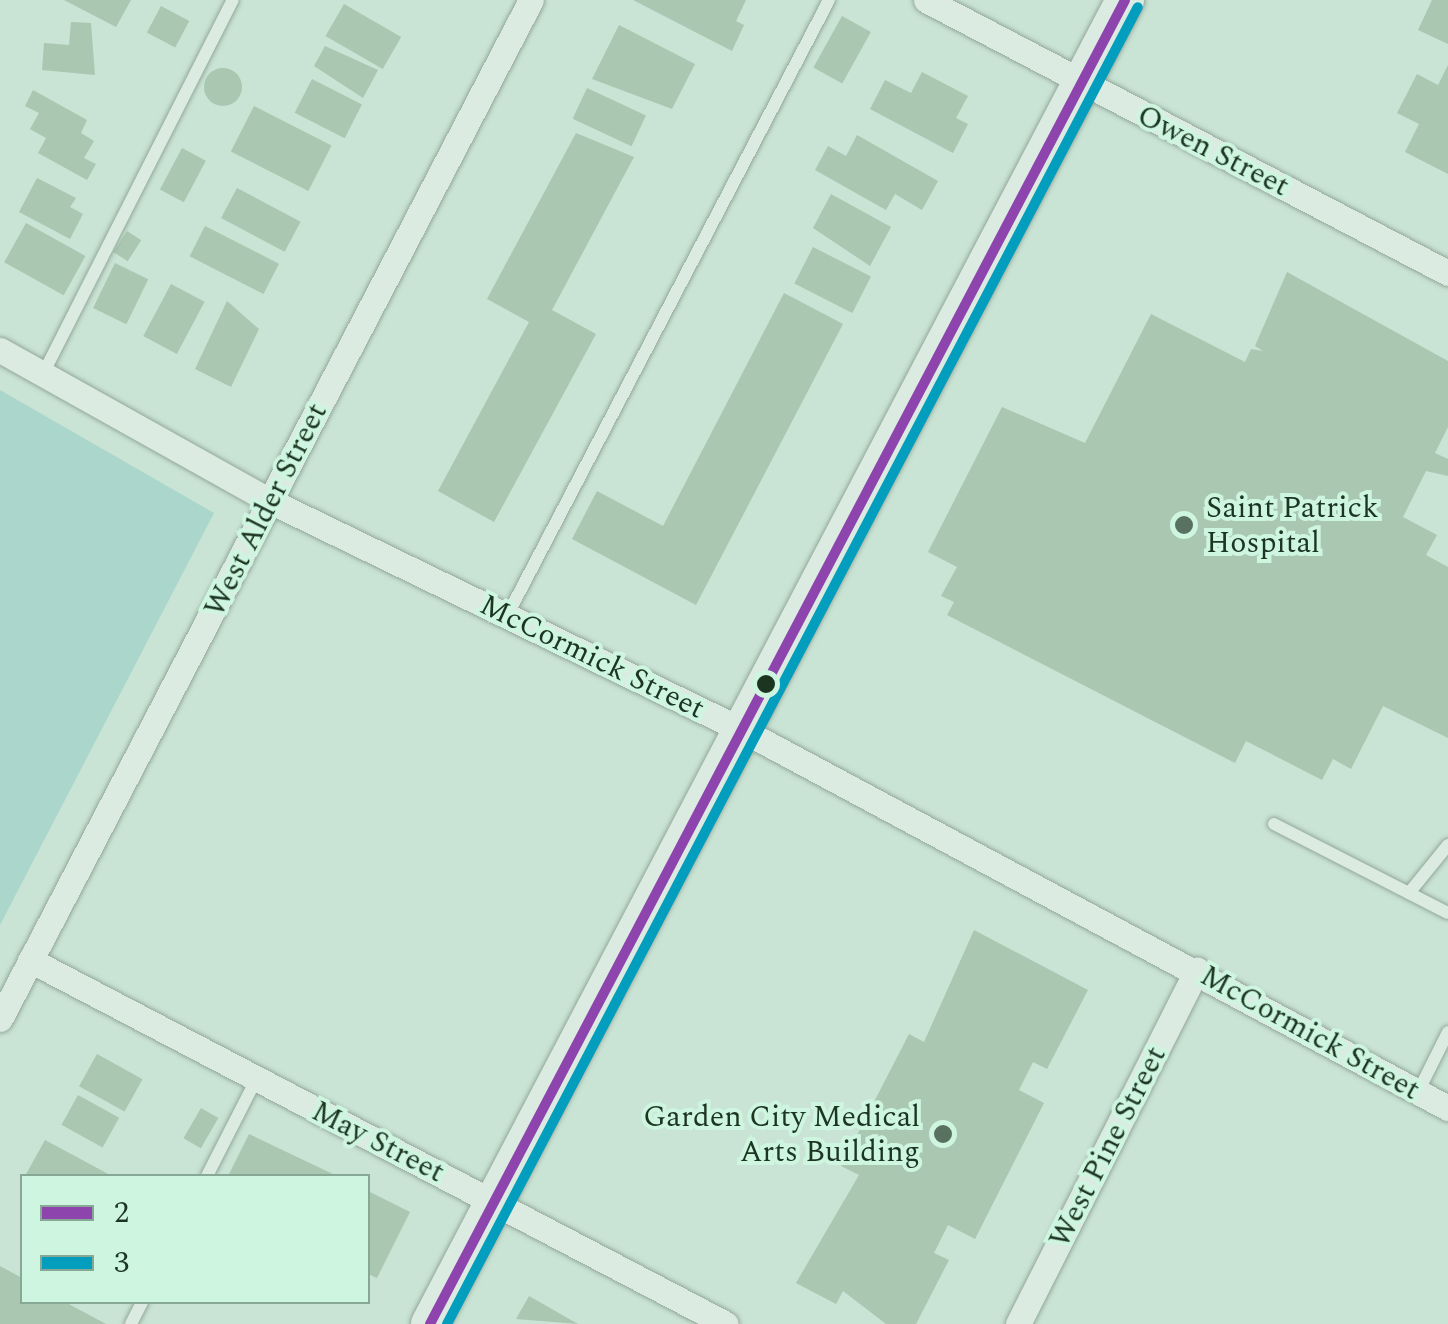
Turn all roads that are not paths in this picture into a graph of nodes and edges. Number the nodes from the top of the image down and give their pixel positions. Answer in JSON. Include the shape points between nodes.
{"nodes":[{"id":1,"x":234,"y":0,"type":"edge"},
{"id":2,"x":531,"y":0,"type":"edge"},
{"id":3,"x":830,"y":0,"type":"edge"},
{"id":4,"x":926,"y":0,"type":"edge"},
{"id":5,"x":1125,"y":0,"type":"edge"},
{"id":6,"x":1082,"y":83,"type":"junction"},
{"id":7,"x":1448,"y":273,"type":"edge"},
{"id":8,"x":0,"y":350,"type":"edge"},
{"id":9,"x":44,"y":374,"type":"junction"},
{"id":10,"x":270,"y":500,"type":"junction"},
{"id":11,"x":507,"y":616,"type":"junction"},
{"id":12,"x":742,"y":730,"type":"junction"},
{"id":13,"x":1274,"y":824,"type":"dead end"},
{"id":14,"x":1448,"y":844,"type":"edge"},
{"id":15,"x":1409,"y":893,"type":"junction"},
{"id":16,"x":1448,"y":914,"type":"edge"},
{"id":17,"x":30,"y":960,"type":"junction"},
{"id":18,"x":1197,"y":970,"type":"junction"},
{"id":19,"x":0,"y":1019,"type":"edge"},
{"id":20,"x":1448,"y":1032,"type":"edge"},
{"id":21,"x":257,"y":1078,"type":"junction"},
{"id":22,"x":1418,"y":1092,"type":"junction"},
{"id":23,"x":1448,"y":1108,"type":"edge"},
{"id":24,"x":208,"y":1174,"type":"edge"},
{"id":25,"x":492,"y":1202,"type":"junction"},
{"id":26,"x":430,"y":1324,"type":"edge"},
{"id":27,"x":726,"y":1324,"type":"edge"},
{"id":28,"x":1018,"y":1324,"type":"edge"}],
"edges":[{"from":1,"to":9,"type":"lane"},
{"from":2,"to":10,"type":"street","name":"West Alder Street"},
{"from":3,"to":11,"type":"lane"},
{"from":4,"to":6,"type":"street","name":"Owen Street"},
{"from":5,"to":6,"type":"main road"},
{"from":6,"to":7,"type":"street","name":"Owen Street"},
{"from":6,"to":12,"type":"main road"},
{"from":8,"to":9,"type":"street","name":"McCormick Street"},
{"from":9,"to":10,"type":"street","name":"McCormick Street"},
{"from":10,"to":11,"type":"street","name":"McCormick Street"},
{"from":10,"to":17,"type":"street","name":"West Alder Street"},
{"from":11,"to":12,"type":"street","name":"McCormick Street"},
{"from":12,"to":18,"type":"street","name":"McCormick Street"},
{"from":12,"to":25,"type":"main road"},
{"from":13,"to":15,"type":"lane"},
{"from":14,"to":15,"type":"lane"},
{"from":15,"to":16,"type":"lane"},
{"from":17,"to":19,"type":"street","name":"West Alder Street"},
{"from":17,"to":21,"type":"street","name":"May Street"},
{"from":18,"to":22,"type":"street","name":"McCormick Street"},
{"from":18,"to":28,"type":"street","name":"West Pine Street"},
{"from":20,"to":22,"type":"lane"},
{"from":21,"to":24,"type":"lane"},
{"from":21,"to":25,"type":"street","name":"May Street"},
{"from":22,"to":23,"type":"street","name":"McCormick Street"},
{"from":25,"to":26,"type":"main road"},
{"from":25,"to":27,"type":"street","name":"May Street"}]}
